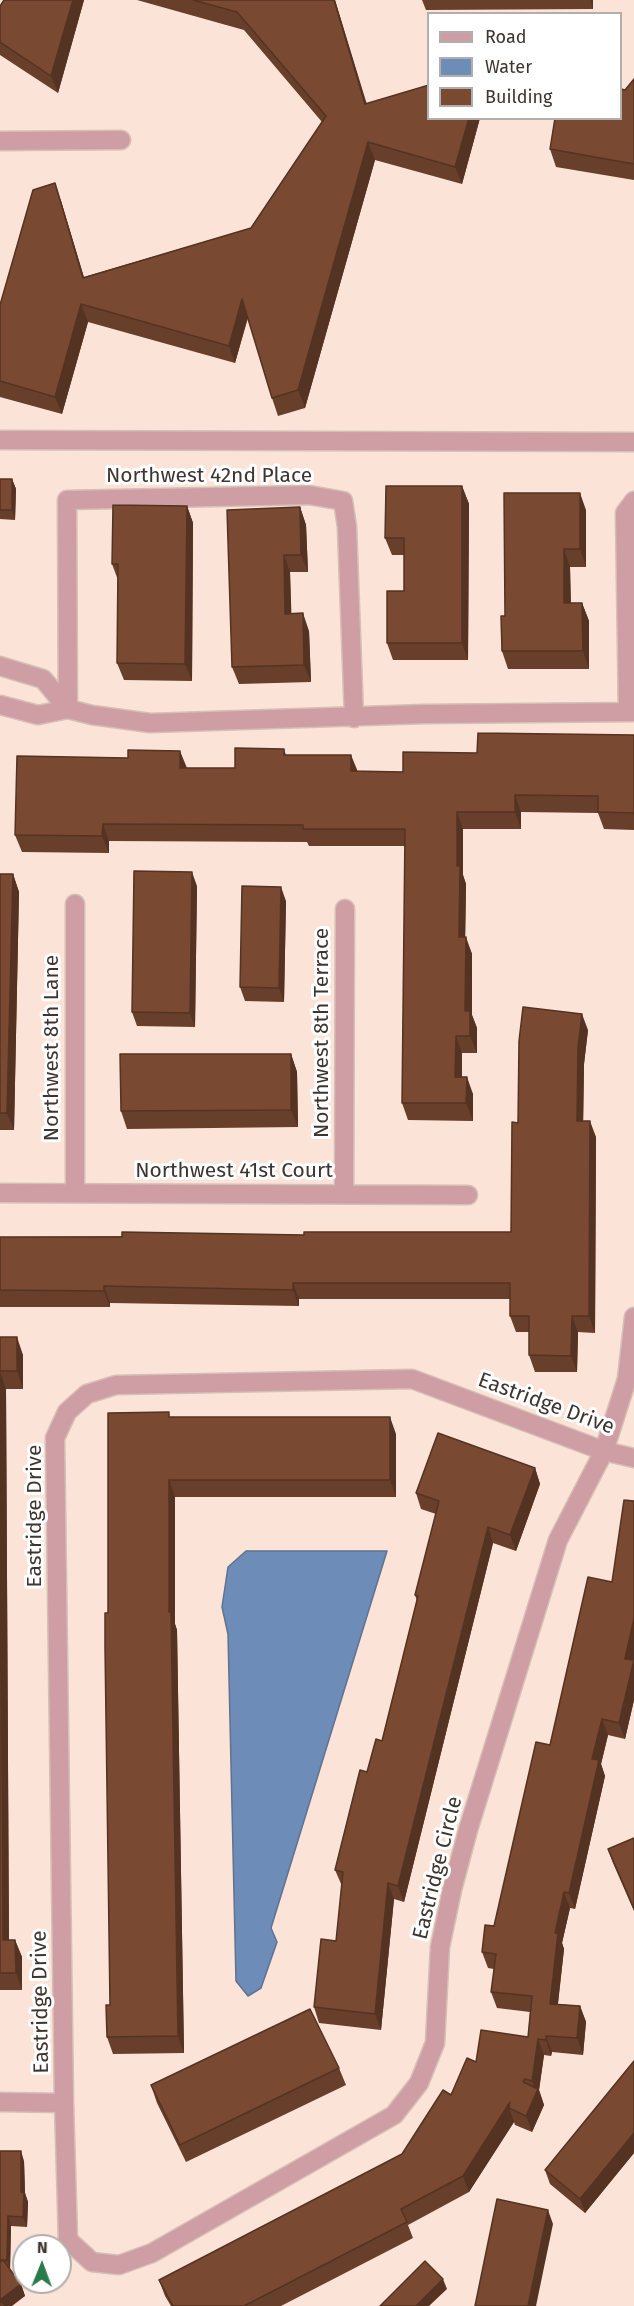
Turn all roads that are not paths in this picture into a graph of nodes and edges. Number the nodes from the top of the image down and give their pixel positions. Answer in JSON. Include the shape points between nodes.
{"nodes":[{"id":1,"x":121,"y":140,"type":"dead end"},
{"id":2,"x":0,"y":141,"type":"edge"},
{"id":3,"x":0,"y":441,"type":"edge"},
{"id":4,"x":634,"y":442,"type":"edge"},
{"id":5,"x":634,"y":501,"type":"edge"},
{"id":6,"x":0,"y":666,"type":"edge"},
{"id":7,"x":0,"y":705,"type":"edge"},
{"id":8,"x":68,"y":709,"type":"junction"},
{"id":9,"x":631,"y":712,"type":"edge"},
{"id":10,"x":354,"y":718,"type":"junction"},
{"id":11,"x":75,"y":904,"type":"dead end"},
{"id":12,"x":345,"y":909,"type":"dead end"},
{"id":13,"x":75,"y":1193,"type":"junction"},
{"id":14,"x":0,"y":1194,"type":"edge"},
{"id":15,"x":344,"y":1194,"type":"junction"},
{"id":16,"x":468,"y":1195,"type":"dead end"},
{"id":17,"x":634,"y":1317,"type":"edge"},
{"id":18,"x":604,"y":1451,"type":"junction"},
{"id":19,"x":634,"y":1458,"type":"edge"},
{"id":20,"x":0,"y":2102,"type":"edge"},
{"id":21,"x":64,"y":2103,"type":"junction"}],
"edges":[{"from":1,"to":2,"type":"street"},
{"from":3,"to":4,"type":"street"},
{"from":5,"to":9,"type":"street","via":[[625,513]]},
{"from":6,"to":8,"type":"street","via":[[43,679]]},
{"from":7,"to":8,"type":"street","via":[[38,716]]},
{"from":8,"to":10,"type":"street","via":[[150,723]]},
{"from":8,"to":10,"type":"street","name":"Northwest 42nd Place","via":[[67,500],[309,495],[343,501]]},
{"from":9,"to":10,"type":"street"},
{"from":11,"to":13,"type":"street","name":"Northwest 8th Lane"},
{"from":12,"to":15,"type":"street","name":"Northwest 8th Terrace"},
{"from":13,"to":14,"type":"street","name":"Northwest 41st Court"},
{"from":13,"to":15,"type":"street","name":"Northwest 41st Court"},
{"from":15,"to":16,"type":"street","name":"Northwest 41st Court"},
{"from":17,"to":18,"type":"street","name":"Eastridge Circle","via":[[627,1379]]},
{"from":18,"to":19,"type":"street","name":"Eastridge Drive"},
{"from":18,"to":21,"type":"street","name":"Eastridge Circle","via":[[558,1540],[468,1830],[440,1947],[435,2043],[419,2083],[394,2115],[152,2253],[119,2265],[92,2262],[68,2240]]},
{"from":18,"to":21,"type":"street","name":"Eastridge Drive","via":[[412,1379],[116,1384],[87,1394],[67,1412],[56,1438]]},
{"from":20,"to":21,"type":"street"}]}
